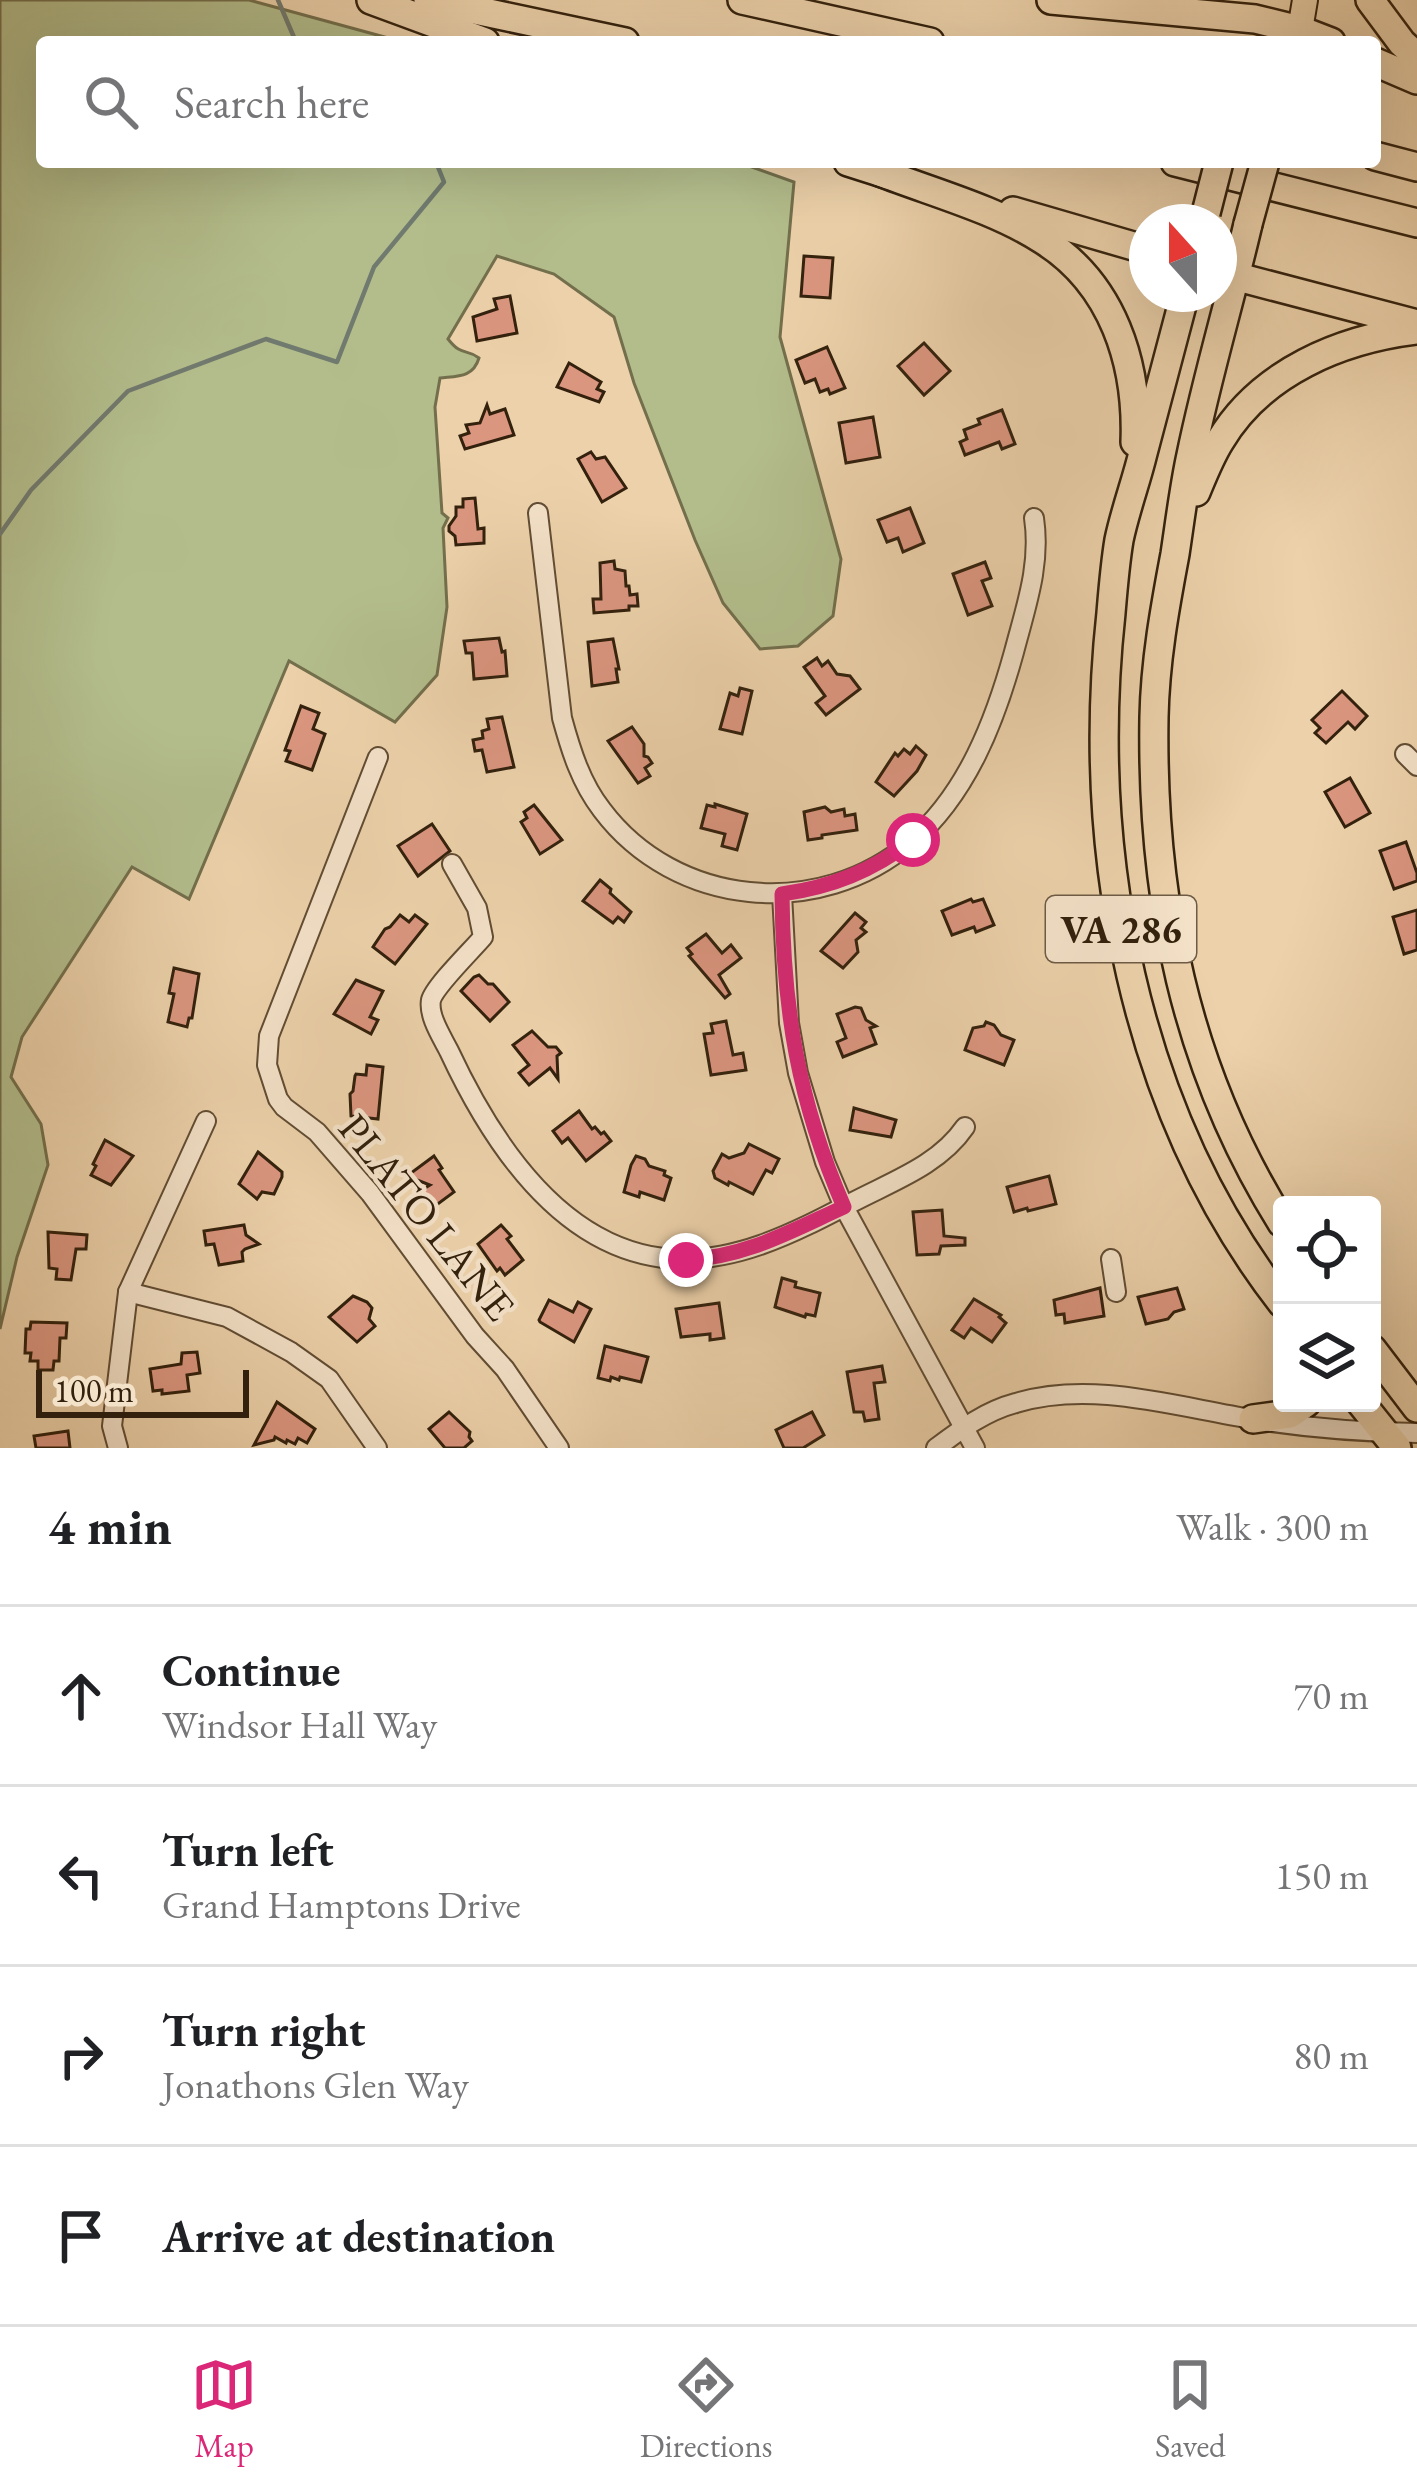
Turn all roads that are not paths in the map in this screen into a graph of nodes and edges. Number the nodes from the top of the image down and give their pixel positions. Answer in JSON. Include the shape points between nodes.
{"nodes":[{"id":1,"x":370,"y":0,"type":"edge"},
{"id":2,"x":428,"y":0,"type":"edge"},
{"id":3,"x":742,"y":0,"type":"edge"},
{"id":4,"x":1051,"y":0,"type":"edge"},
{"id":5,"x":1305,"y":0,"type":"edge"},
{"id":6,"x":1370,"y":0,"type":"edge"},
{"id":7,"x":1254,"y":20,"type":"edge"},
{"id":8,"x":469,"y":36,"type":"edge"},
{"id":9,"x":597,"y":36,"type":"edge"},
{"id":10,"x":903,"y":36,"type":"edge"},
{"id":11,"x":1299,"y":36,"type":"edge"},
{"id":12,"x":1417,"y":57,"type":"edge"},
{"id":13,"x":1381,"y":65,"type":"edge"},
{"id":14,"x":1417,"y":80,"type":"edge"},
{"id":15,"x":1381,"y":158,"type":"edge"},
{"id":16,"x":1417,"y":167,"type":"edge"},
{"id":17,"x":867,"y":168,"type":"edge"},
{"id":18,"x":1199,"y":168,"type":"edge"},
{"id":19,"x":1217,"y":168,"type":"edge"},
{"id":20,"x":1263,"y":168,"type":"edge"},
{"id":21,"x":880,"y":172,"type":"junction"},
{"id":22,"x":1208,"y":204,"type":"edge"},
{"id":23,"x":1417,"y":223,"type":"edge"},
{"id":24,"x":1129,"y":245,"type":"edge"},
{"id":25,"x":1237,"y":250,"type":"edge"},
{"id":26,"x":1237,"y":277,"type":"edge"},
{"id":27,"x":1180,"y":312,"type":"edge"},
{"id":28,"x":1219,"y":312,"type":"edge"},
{"id":29,"x":1417,"y":327,"type":"edge"},
{"id":30,"x":538,"y":513,"type":"dead end"},
{"id":31,"x":1034,"y":518,"type":"dead end"},
{"id":32,"x":1120,"y":540,"type":"junction"},
{"id":33,"x":1175,"y":552,"type":"junction"},
{"id":34,"x":378,"y":757,"type":"dead end"},
{"id":35,"x":452,"y":864,"type":"dead end"},
{"id":36,"x":782,"y":894,"type":"junction"},
{"id":37,"x":206,"y":1121,"type":"dead end"},
{"id":38,"x":965,"y":1127,"type":"dead end"},
{"id":39,"x":1273,"y":1206,"type":"edge"},
{"id":40,"x":844,"y":1207,"type":"junction"},
{"id":41,"x":1111,"y":1259,"type":"dead end"},
{"id":42,"x":128,"y":1292,"type":"junction"},
{"id":43,"x":1116,"y":1292,"type":"dead end"},
{"id":44,"x":1273,"y":1292,"type":"edge"},
{"id":45,"x":1381,"y":1361,"type":"edge"},
{"id":46,"x":1417,"y":1408,"type":"edge"},
{"id":47,"x":1293,"y":1412,"type":"edge"},
{"id":48,"x":1368,"y":1412,"type":"edge"},
{"id":49,"x":1253,"y":1419,"type":"junction"},
{"id":50,"x":963,"y":1427,"type":"junction"},
{"id":51,"x":1417,"y":1432,"type":"edge"},
{"id":52,"x":1391,"y":1440,"type":"edge"},
{"id":53,"x":118,"y":1448,"type":"edge"},
{"id":54,"x":376,"y":1448,"type":"edge"},
{"id":55,"x":560,"y":1448,"type":"edge"},
{"id":56,"x":936,"y":1448,"type":"edge"},
{"id":57,"x":975,"y":1448,"type":"edge"}],
"edges":[{"from":1,"to":8,"type":"highway"},
{"from":2,"to":9,"type":"highway"},
{"from":3,"to":10,"type":"highway"},
{"from":4,"to":7,"type":"highway"},
{"from":5,"to":11,"type":"main road"},
{"from":6,"to":12,"type":"highway"},
{"from":7,"to":11,"type":"highway"},
{"from":13,"to":14,"type":"highway"},
{"from":15,"to":16,"type":"highway"},
{"from":17,"to":21,"type":"highway"},
{"from":18,"to":23,"type":"highway"},
{"from":19,"to":22,"type":"highway","bridge":true},
{"from":20,"to":25,"type":"highway","number":"VA 286","bridge":true},
{"from":21,"to":24,"type":"highway"},
{"from":21,"to":32,"type":"highway","via":[[1033,235],[1078,269],[1104,302],[1125,348],[1135,400]]},
{"from":26,"to":29,"type":"highway"},
{"from":27,"to":32,"type":"highway","number":"VA 286"},
{"from":28,"to":33,"type":"highway","number":"VA 286"},
{"from":29,"to":33,"type":"highway","via":[[1314,358],[1249,404],[1208,464]]},
{"from":30,"to":36,"type":"street","via":[[562,718],[587,788],[619,830],[671,869],[732,891]]},
{"from":31,"to":36,"type":"street","via":[[1036,568],[1003,693],[956,788],[891,857],[840,882]]},
{"from":32,"to":44,"type":"highway","number":"VA 286","via":[[1106,658],[1105,788],[1126,957],[1184,1137]]},
{"from":33,"to":39,"type":"highway","number":"VA 286","via":[[1154,714],[1163,899],[1208,1071]]},
{"from":34,"to":55,"type":"street","name":"PLATO LANE","via":[[269,1036],[271,1083],[284,1107],[370,1193]]},
{"from":35,"to":40,"type":"street","via":[[483,937],[434,994],[431,1013],[478,1107],[561,1213],[632,1252],[686,1260],[734,1254]]},
{"from":36,"to":40,"type":"street","via":[[798,1073]]},
{"from":37,"to":42,"type":"street"},
{"from":38,"to":40,"type":"street","via":[[932,1161]]},
{"from":40,"to":50,"type":"street"},
{"from":41,"to":43,"type":"street"},
{"from":42,"to":53,"type":"street","via":[[112,1426]]},
{"from":42,"to":54,"type":"street","via":[[227,1317],[291,1352],[329,1379]]},
{"from":45,"to":46,"type":"highway"},
{"from":47,"to":49,"type":"highway"},
{"from":48,"to":52,"type":"highway"},
{"from":49,"to":50,"type":"street","via":[[1059,1395],[1016,1403]]},
{"from":49,"to":52,"type":"street"},
{"from":50,"to":56,"type":"street"},
{"from":50,"to":57,"type":"street"},
{"from":51,"to":52,"type":"street"}]}
